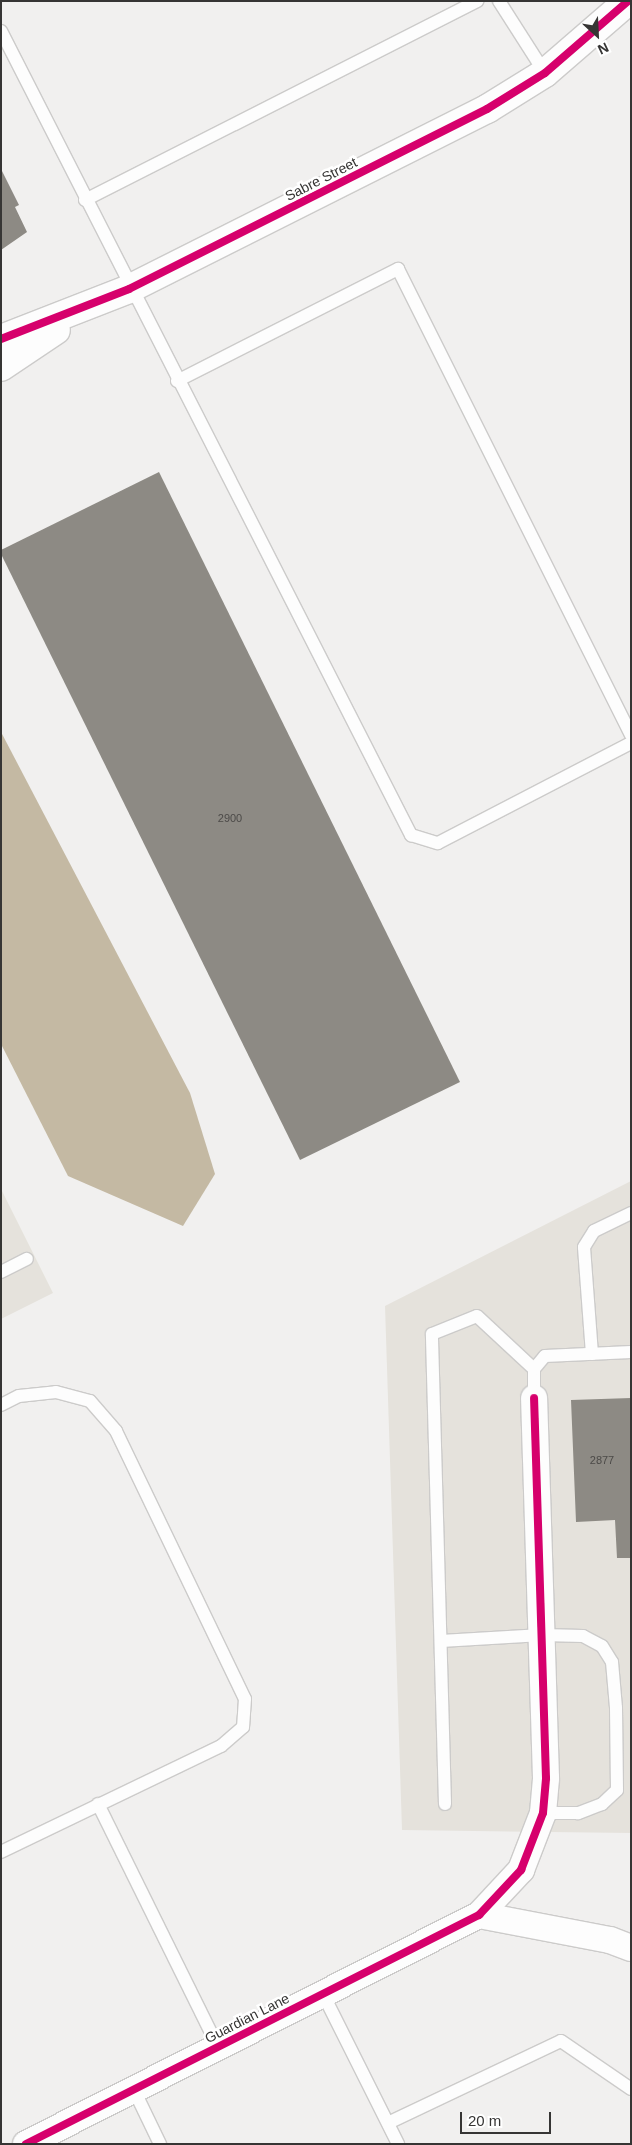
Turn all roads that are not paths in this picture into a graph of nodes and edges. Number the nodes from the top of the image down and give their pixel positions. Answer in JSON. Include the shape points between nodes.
{"nodes":[{"id":1,"x":477,"y":1,"type":"edge"},
{"id":2,"x":499,"y":1,"type":"edge"},
{"id":3,"x":628,"y":1,"type":"edge"},
{"id":4,"x":1,"y":31,"type":"edge"},
{"id":5,"x":545,"y":73,"type":"junction"},
{"id":6,"x":85,"y":200,"type":"junction"},
{"id":7,"x":129,"y":289,"type":"junction"},
{"id":8,"x":97,"y":303,"type":"junction"},
{"id":9,"x":1,"y":339,"type":"edge"},
{"id":10,"x":1,"y":367,"type":"edge"},
{"id":11,"x":177,"y":381,"type":"junction"},
{"id":12,"x":631,"y":735,"type":"edge"},
{"id":13,"x":631,"y":743,"type":"edge"},
{"id":14,"x":631,"y":1213,"type":"edge"},
{"id":15,"x":27,"y":1259,"type":"dead end"},
{"id":16,"x":1,"y":1272,"type":"edge"},
{"id":17,"x":631,"y":1352,"type":"edge"},
{"id":18,"x":592,"y":1354,"type":"junction"},
{"id":19,"x":534,"y":1369,"type":"junction"},
{"id":20,"x":534,"y":1398,"type":"joint"},
{"id":21,"x":1,"y":1406,"type":"edge"},
{"id":22,"x":542,"y":1635,"type":"junction"},
{"id":23,"x":441,"y":1641,"type":"junction"},
{"id":24,"x":98,"y":1804,"type":"junction"},
{"id":25,"x":445,"y":1804,"type":"dead end"},
{"id":26,"x":544,"y":1813,"type":"junction"},
{"id":27,"x":1,"y":1852,"type":"edge"},
{"id":28,"x":479,"y":1915,"type":"junction"},
{"id":29,"x":631,"y":1948,"type":"edge"},
{"id":30,"x":323,"y":1994,"type":"junction"},
{"id":31,"x":218,"y":2047,"type":"junction"},
{"id":32,"x":631,"y":2089,"type":"edge"},
{"id":33,"x":134,"y":2090,"type":"junction"},
{"id":34,"x":388,"y":2123,"type":"junction"},
{"id":35,"x":26,"y":2144,"type":"edge"},
{"id":36,"x":160,"y":2144,"type":"edge"},
{"id":37,"x":398,"y":2144,"type":"edge"}],
"edges":[{"from":1,"to":6,"type":"lane"},
{"from":2,"to":5,"type":"lane"},
{"from":3,"to":5,"type":"street","name":"Sabre Street"},
{"from":4,"to":6,"type":"lane"},
{"from":5,"to":7,"type":"street","name":"Sabre Street","via":[[488,109]]},
{"from":6,"to":7,"type":"lane"},
{"from":7,"to":8,"type":"street","name":"Sabre Street"},
{"from":7,"to":11,"type":"lane"},
{"from":8,"to":9,"type":"street","name":"Sabre Street"},
{"from":8,"to":10,"type":"street","name":"Sabre Street"},
{"from":11,"to":12,"type":"lane","via":[[398,269]]},
{"from":11,"to":13,"type":"lane","via":[[411,836],[438,843]]},
{"from":14,"to":18,"type":"lane","via":[[594,1231],[584,1247]]},
{"from":15,"to":16,"type":"lane"},
{"from":17,"to":18,"type":"lane"},
{"from":18,"to":19,"type":"lane","via":[[545,1356]]},
{"from":19,"to":20,"type":"lane"},
{"from":19,"to":23,"type":"lane","via":[[477,1316],[432,1334]]},
{"from":20,"to":22,"type":"street"},
{"from":21,"to":24,"type":"lane","via":[[20,1396],[56,1392],[90,1401],[116,1431],[245,1699],[243,1727],[222,1746]]},
{"from":22,"to":23,"type":"lane"},
{"from":22,"to":26,"type":"street"},
{"from":22,"to":26,"type":"lane","via":[[583,1636],[602,1646],[612,1662],[617,1790],[602,1804],[578,1812]]},
{"from":23,"to":25,"type":"lane"},
{"from":24,"to":27,"type":"lane"},
{"from":24,"to":31,"type":"lane"},
{"from":26,"to":28,"type":"street","via":[[521,1870]]},
{"from":28,"to":29,"type":"street","via":[[610,1940]]},
{"from":28,"to":30,"type":"street","name":"Guardian Lane"},
{"from":30,"to":31,"type":"street","name":"Guardian Lane"},
{"from":30,"to":34,"type":"lane"},
{"from":31,"to":33,"type":"street","name":"Guardian Lane"},
{"from":32,"to":34,"type":"lane","via":[[561,2041]]},
{"from":33,"to":35,"type":"street","name":"Guardian Lane"},
{"from":33,"to":36,"type":"lane"},
{"from":34,"to":37,"type":"lane"}]}
